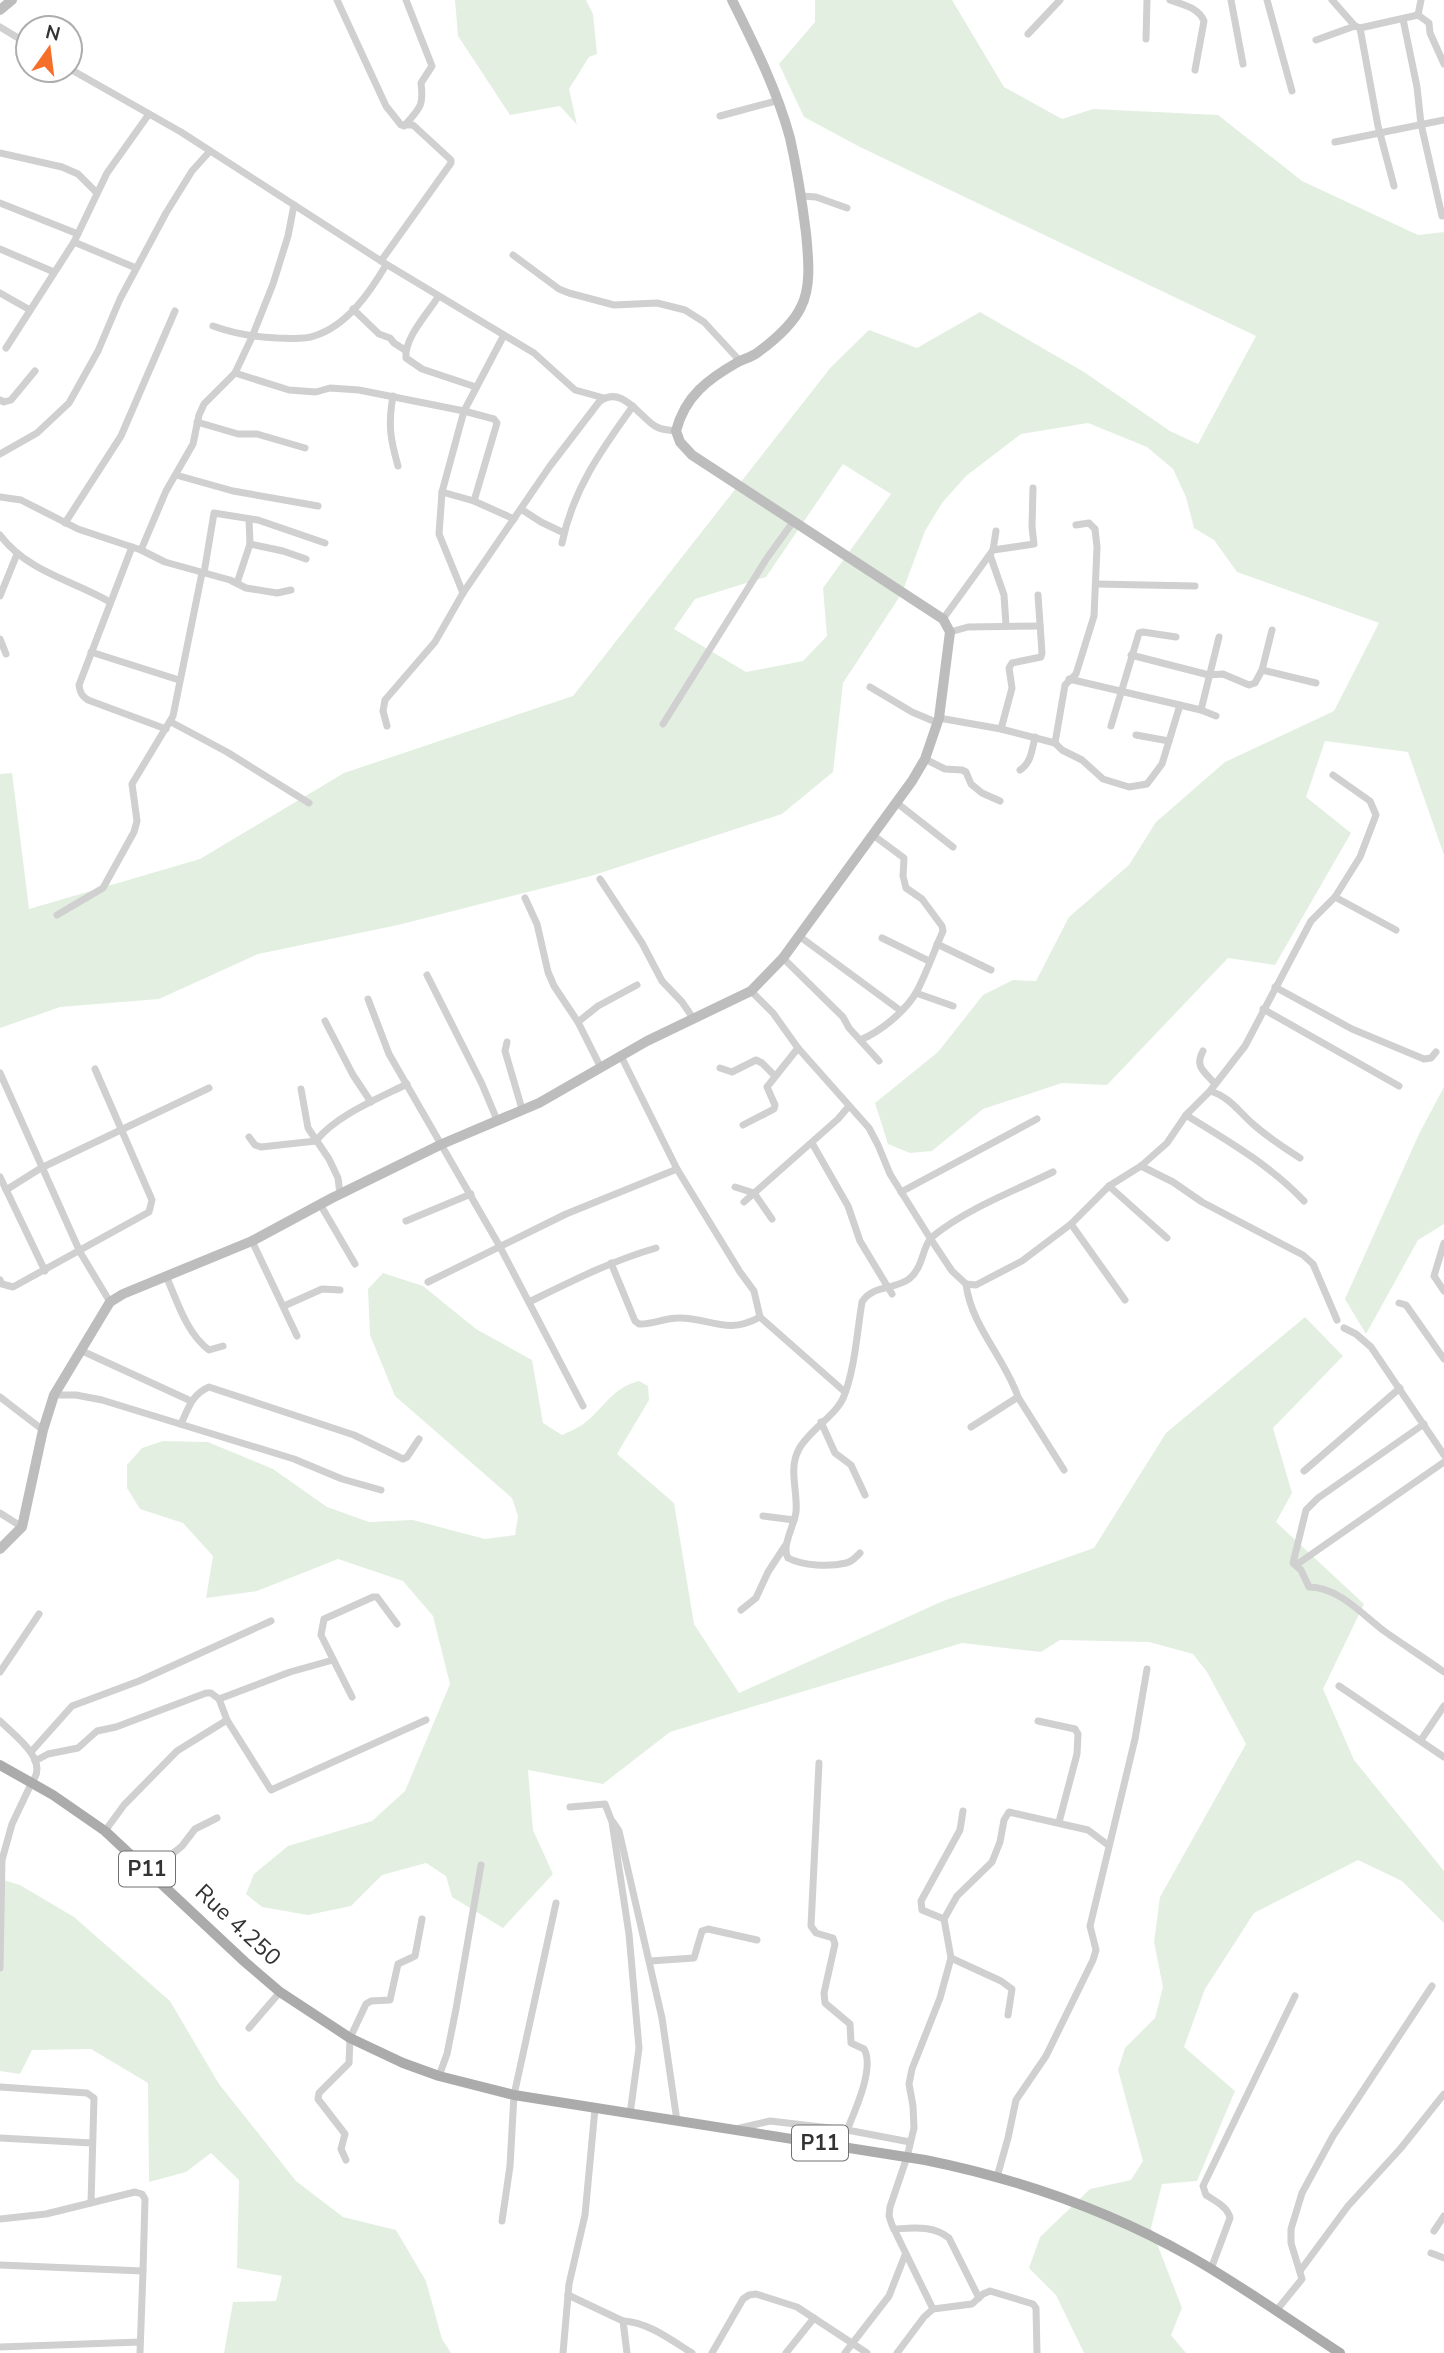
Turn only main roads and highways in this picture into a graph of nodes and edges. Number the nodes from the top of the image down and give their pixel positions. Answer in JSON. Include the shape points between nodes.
{"nodes":[{"id":1,"x":0,"y":1765,"type":"edge"},
{"id":2,"x":1340,"y":2353,"type":"edge"}],
"edges":[{"from":1,"to":2,"type":"main road","name":"Rue 4.250","number":"P11","via":[[105,1831],[280,1992],[350,2038],[402,2063],[514,2095],[907,2157],[1060,2196],[1157,2238]]}]}
